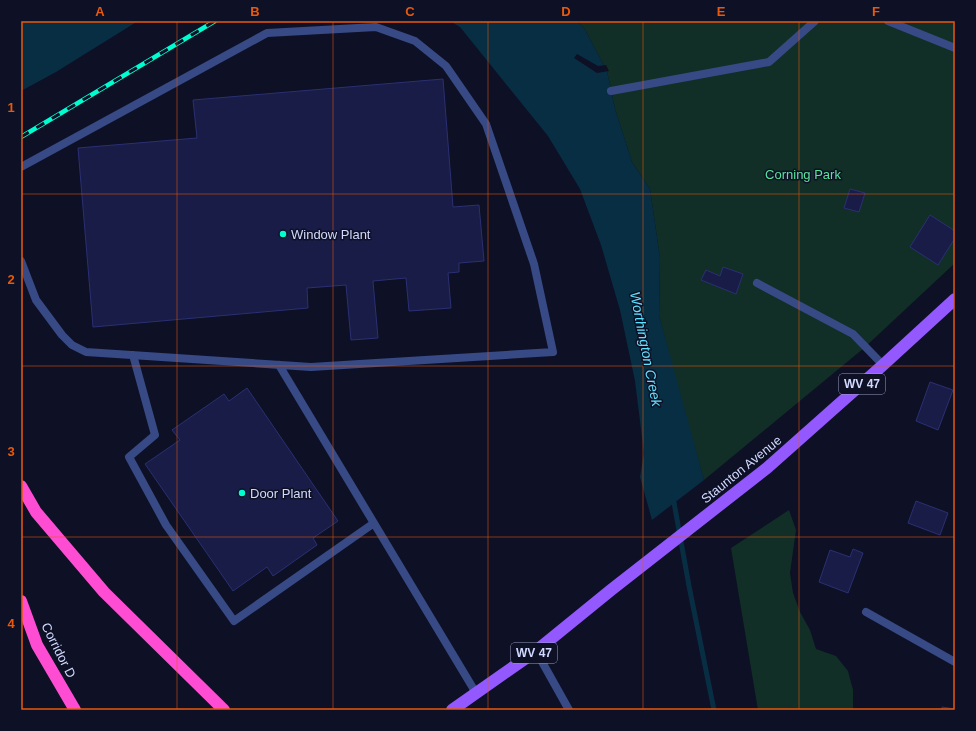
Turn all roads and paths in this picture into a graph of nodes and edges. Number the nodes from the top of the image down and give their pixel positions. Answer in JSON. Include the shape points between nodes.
{"nodes":[{"id":1,"x":815,"y":21,"type":"edge"},
{"id":2,"x":888,"y":21,"type":"edge"},
{"id":3,"x":955,"y":48,"type":"edge"},
{"id":4,"x":611,"y":91,"type":"dead end"},
{"id":5,"x":21,"y":168,"type":"edge"},
{"id":6,"x":21,"y":261,"type":"edge"},
{"id":7,"x":757,"y":283,"type":"dead end"},
{"id":8,"x":955,"y":299,"type":"edge"},
{"id":9,"x":133,"y":355,"type":"junction"},
{"id":10,"x":279,"y":365,"type":"junction"},
{"id":11,"x":883,"y":365,"type":"junction"},
{"id":12,"x":21,"y":486,"type":"edge"},
{"id":13,"x":374,"y":523,"type":"junction"},
{"id":14,"x":21,"y":601,"type":"edge"},
{"id":15,"x":866,"y":612,"type":"dead end"},
{"id":16,"x":536,"y":651,"type":"junction"},
{"id":17,"x":955,"y":662,"type":"edge"},
{"id":18,"x":476,"y":693,"type":"junction"},
{"id":19,"x":75,"y":710,"type":"edge"},
{"id":20,"x":224,"y":710,"type":"edge"},
{"id":21,"x":452,"y":710,"type":"edge"},
{"id":22,"x":569,"y":710,"type":"edge"}],
"edges":[{"from":1,"to":4,"type":"street","via":[[769,62]]},
{"from":2,"to":3,"type":"street"},
{"from":5,"to":10,"type":"street","via":[[267,33],[376,27],[415,41],[446,66],[486,124],[534,264],[553,352],[311,367]]},
{"from":6,"to":9,"type":"street","via":[[36,300],[72,345],[86,352]]},
{"from":7,"to":11,"type":"street","via":[[852,334]]},
{"from":8,"to":11,"type":"main road","name":"Staunton Avenue","number":"WV 47"},
{"from":9,"to":10,"type":"street"},
{"from":9,"to":13,"type":"street","via":[[155,435],[129,457],[166,525],[234,621]]},
{"from":10,"to":13,"type":"street"},
{"from":11,"to":16,"type":"main road","name":"Staunton Avenue","number":"WV 47","via":[[767,468]]},
{"from":12,"to":20,"type":"highway","via":[[36,512],[104,592]]},
{"from":13,"to":18,"type":"street"},
{"from":14,"to":19,"type":"highway","name":"Corridor D","via":[[37,645]]},
{"from":15,"to":17,"type":"street"},
{"from":16,"to":18,"type":"main road","name":"Staunton Avenue","number":"WV 47"},
{"from":16,"to":22,"type":"street"},
{"from":18,"to":21,"type":"main road","name":"Staunton Avenue","number":"WV 47"}]}
